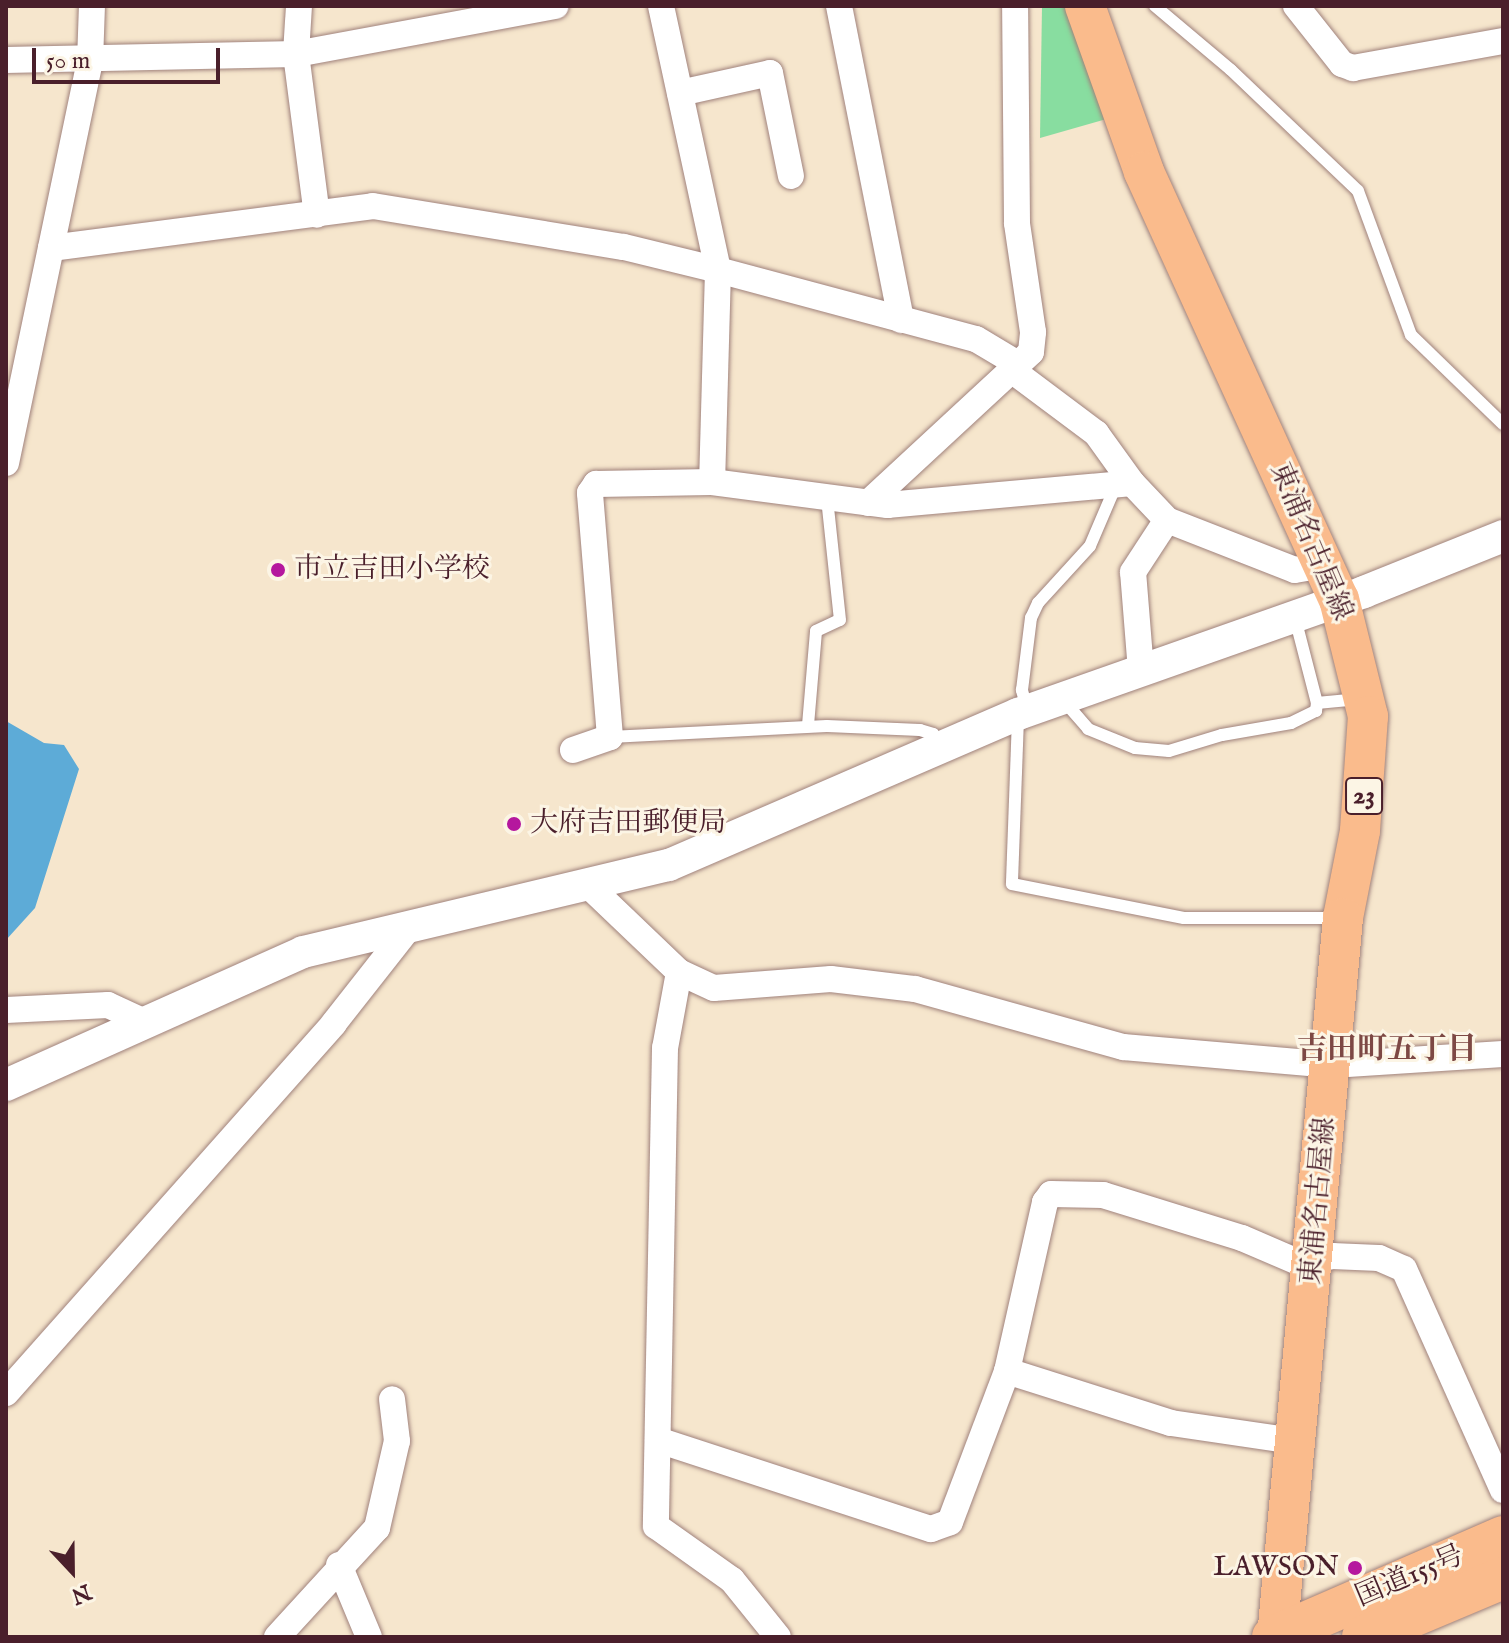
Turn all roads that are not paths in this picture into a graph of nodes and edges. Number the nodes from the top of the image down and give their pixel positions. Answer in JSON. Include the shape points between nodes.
{"nodes":[{"id":1,"x":92,"y":6,"type":"edge"},
{"id":2,"x":299,"y":6,"type":"edge"},
{"id":3,"x":556,"y":6,"type":"edge"},
{"id":4,"x":661,"y":6,"type":"edge"},
{"id":5,"x":839,"y":6,"type":"edge"},
{"id":6,"x":1015,"y":6,"type":"edge"},
{"id":7,"x":1085,"y":6,"type":"edge"},
{"id":8,"x":1155,"y":6,"type":"edge"},
{"id":9,"x":1296,"y":6,"type":"edge"},
{"id":10,"x":1503,"y":41,"type":"edge"},
{"id":11,"x":296,"y":54,"type":"junction"},
{"id":12,"x":6,"y":60,"type":"edge"},
{"id":13,"x":90,"y":62,"type":"junction"},
{"id":14,"x":680,"y":93,"type":"junction"},
{"id":15,"x":791,"y":176,"type":"dead end"},
{"id":16,"x":317,"y":215,"type":"junction"},
{"id":17,"x":51,"y":248,"type":"junction"},
{"id":18,"x":718,"y":270,"type":"junction"},
{"id":19,"x":901,"y":320,"type":"junction"},
{"id":20,"x":1016,"y":367,"type":"junction"},
{"id":21,"x":1503,"y":424,"type":"edge"},
{"id":22,"x":6,"y":463,"type":"edge"},
{"id":23,"x":712,"y":482,"type":"junction"},
{"id":24,"x":1124,"y":484,"type":"junction"},
{"id":25,"x":827,"y":498,"type":"junction"},
{"id":26,"x":868,"y":503,"type":"junction"},
{"id":27,"x":1167,"y":520,"type":"junction"},
{"id":28,"x":1503,"y":536,"type":"edge"},
{"id":29,"x":1332,"y":582,"type":"junction"},
{"id":30,"x":1295,"y":615,"type":"junction"},
{"id":31,"x":1141,"y":671,"type":"junction"},
{"id":32,"x":1062,"y":699,"type":"junction"},
{"id":33,"x":1365,"y":699,"type":"junction"},
{"id":34,"x":1317,"y":703,"type":"junction"},
{"id":35,"x":1023,"y":712,"type":"junction"},
{"id":36,"x":808,"y":725,"type":"junction"},
{"id":37,"x":610,"y":737,"type":"junction"},
{"id":38,"x":940,"y":746,"type":"junction"},
{"id":39,"x":573,"y":750,"type":"dead end"},
{"id":40,"x":589,"y":886,"type":"junction"},
{"id":41,"x":1343,"y":918,"type":"junction"},
{"id":42,"x":411,"y":925,"type":"junction"},
{"id":43,"x":679,"y":972,"type":"junction"},
{"id":44,"x":6,"y":1010,"type":"edge"},
{"id":45,"x":144,"y":1022,"type":"junction"},
{"id":46,"x":1503,"y":1054,"type":"edge"},
{"id":47,"x":1332,"y":1065,"type":"junction"},
{"id":48,"x":6,"y":1085,"type":"edge"},
{"id":49,"x":1314,"y":1260,"type":"junction"},
{"id":50,"x":1007,"y":1371,"type":"junction"},
{"id":51,"x":6,"y":1393,"type":"edge"},
{"id":52,"x":392,"y":1399,"type":"dead end"},
{"id":53,"x":658,"y":1440,"type":"junction"},
{"id":54,"x":1295,"y":1441,"type":"junction"},
{"id":55,"x":1503,"y":1490,"type":"edge"},
{"id":56,"x":1503,"y":1537,"type":"edge"},
{"id":57,"x":339,"y":1565,"type":"junction"},
{"id":58,"x":1503,"y":1578,"type":"edge"},
{"id":59,"x":1276,"y":1636,"type":"edge"},
{"id":60,"x":277,"y":1637,"type":"edge"},
{"id":61,"x":369,"y":1637,"type":"edge"},
{"id":62,"x":778,"y":1637,"type":"edge"},
{"id":63,"x":1363,"y":1637,"type":"edge"}],
"edges":[{"from":1,"to":13,"type":"street"},
{"from":2,"to":11,"type":"street"},
{"from":3,"to":11,"type":"street"},
{"from":4,"to":14,"type":"street"},
{"from":5,"to":19,"type":"street"},
{"from":6,"to":20,"type":"street","via":[[1017,223],[1033,332],[1031,352]]},
{"from":7,"to":29,"type":"main road","name":"東浦名古屋線","number":"23","via":[[1144,172]]},
{"from":8,"to":21,"type":"lane","via":[[1358,191],[1411,335]]},
{"from":9,"to":10,"type":"street","via":[[1342,64],[1353,68]]},
{"from":11,"to":13,"type":"street"},
{"from":11,"to":16,"type":"street"},
{"from":12,"to":13,"type":"street"},
{"from":13,"to":17,"type":"street"},
{"from":14,"to":15,"type":"street","via":[[770,73]]},
{"from":14,"to":18,"type":"street"},
{"from":16,"to":17,"type":"street"},
{"from":16,"to":18,"type":"street","via":[[373,206],[624,247]]},
{"from":17,"to":22,"type":"street"},
{"from":18,"to":19,"type":"street"},
{"from":18,"to":23,"type":"street"},
{"from":19,"to":20,"type":"street","via":[[976,339]]},
{"from":20,"to":24,"type":"street","via":[[1096,433]]},
{"from":20,"to":26,"type":"street"},
{"from":23,"to":25,"type":"street"},
{"from":23,"to":37,"type":"street","via":[[596,484],[590,493]]},
{"from":24,"to":26,"type":"street"},
{"from":24,"to":27,"type":"street"},
{"from":24,"to":35,"type":"lane","via":[[1090,546],[1038,603],[1031,618]]},
{"from":25,"to":26,"type":"street"},
{"from":25,"to":36,"type":"lane","via":[[840,620],[816,631]]},
{"from":27,"to":29,"type":"street"},
{"from":27,"to":31,"type":"street","via":[[1133,572]]},
{"from":28,"to":29,"type":"street"},
{"from":29,"to":30,"type":"street"},
{"from":29,"to":33,"type":"main road","name":"東浦名古屋線","number":"23"},
{"from":30,"to":31,"type":"street"},
{"from":30,"to":34,"type":"lane"},
{"from":31,"to":32,"type":"street"},
{"from":32,"to":34,"type":"lane","via":[[1088,729],[1135,748],[1169,751],[1291,723],[1316,711]]},
{"from":32,"to":35,"type":"street"},
{"from":33,"to":34,"type":"lane"},
{"from":33,"to":41,"type":"main road","name":"東浦名古屋線","number":"23","via":[[1369,748]]},
{"from":35,"to":38,"type":"street"},
{"from":35,"to":41,"type":"lane","via":[[1012,884],[1170,917]]},
{"from":36,"to":37,"type":"lane"},
{"from":36,"to":38,"type":"lane","via":[[920,730],[933,734]]},
{"from":37,"to":39,"type":"street"},
{"from":38,"to":40,"type":"street","via":[[669,865]]},
{"from":40,"to":42,"type":"street"},
{"from":40,"to":43,"type":"street"},
{"from":41,"to":47,"type":"main road","name":"東浦名古屋線","number":"23"},
{"from":42,"to":45,"type":"street","via":[[303,952]]},
{"from":42,"to":51,"type":"street","via":[[334,1023]]},
{"from":43,"to":47,"type":"street","via":[[714,988],[831,979],[915,989],[1123,1047]]},
{"from":43,"to":53,"type":"street","via":[[665,1048]]},
{"from":44,"to":45,"type":"street","via":[[108,1005]]},
{"from":45,"to":48,"type":"street"},
{"from":46,"to":47,"type":"street"},
{"from":47,"to":49,"type":"main road","name":"東浦名古屋線","number":"23"},
{"from":49,"to":50,"type":"street","via":[[1300,1263],[1242,1238],[1103,1195],[1051,1194]]},
{"from":49,"to":54,"type":"main road","name":"東浦名古屋線","number":"23"},
{"from":49,"to":55,"type":"street","via":[[1379,1258],[1404,1269]]},
{"from":50,"to":53,"type":"street","via":[[950,1522],[931,1529]]},
{"from":50,"to":54,"type":"street","via":[[1171,1423]]},
{"from":52,"to":57,"type":"street","via":[[397,1441],[377,1528]]},
{"from":53,"to":62,"type":"street","via":[[656,1526],[732,1580]]},
{"from":54,"to":59,"type":"main road","name":"東浦名古屋線","number":"23"},
{"from":56,"to":59,"type":"highway","name":"国道155号"},
{"from":57,"to":60,"type":"street"},
{"from":57,"to":61,"type":"street"},
{"from":58,"to":63,"type":"highway","name":"国道155号"}]}
